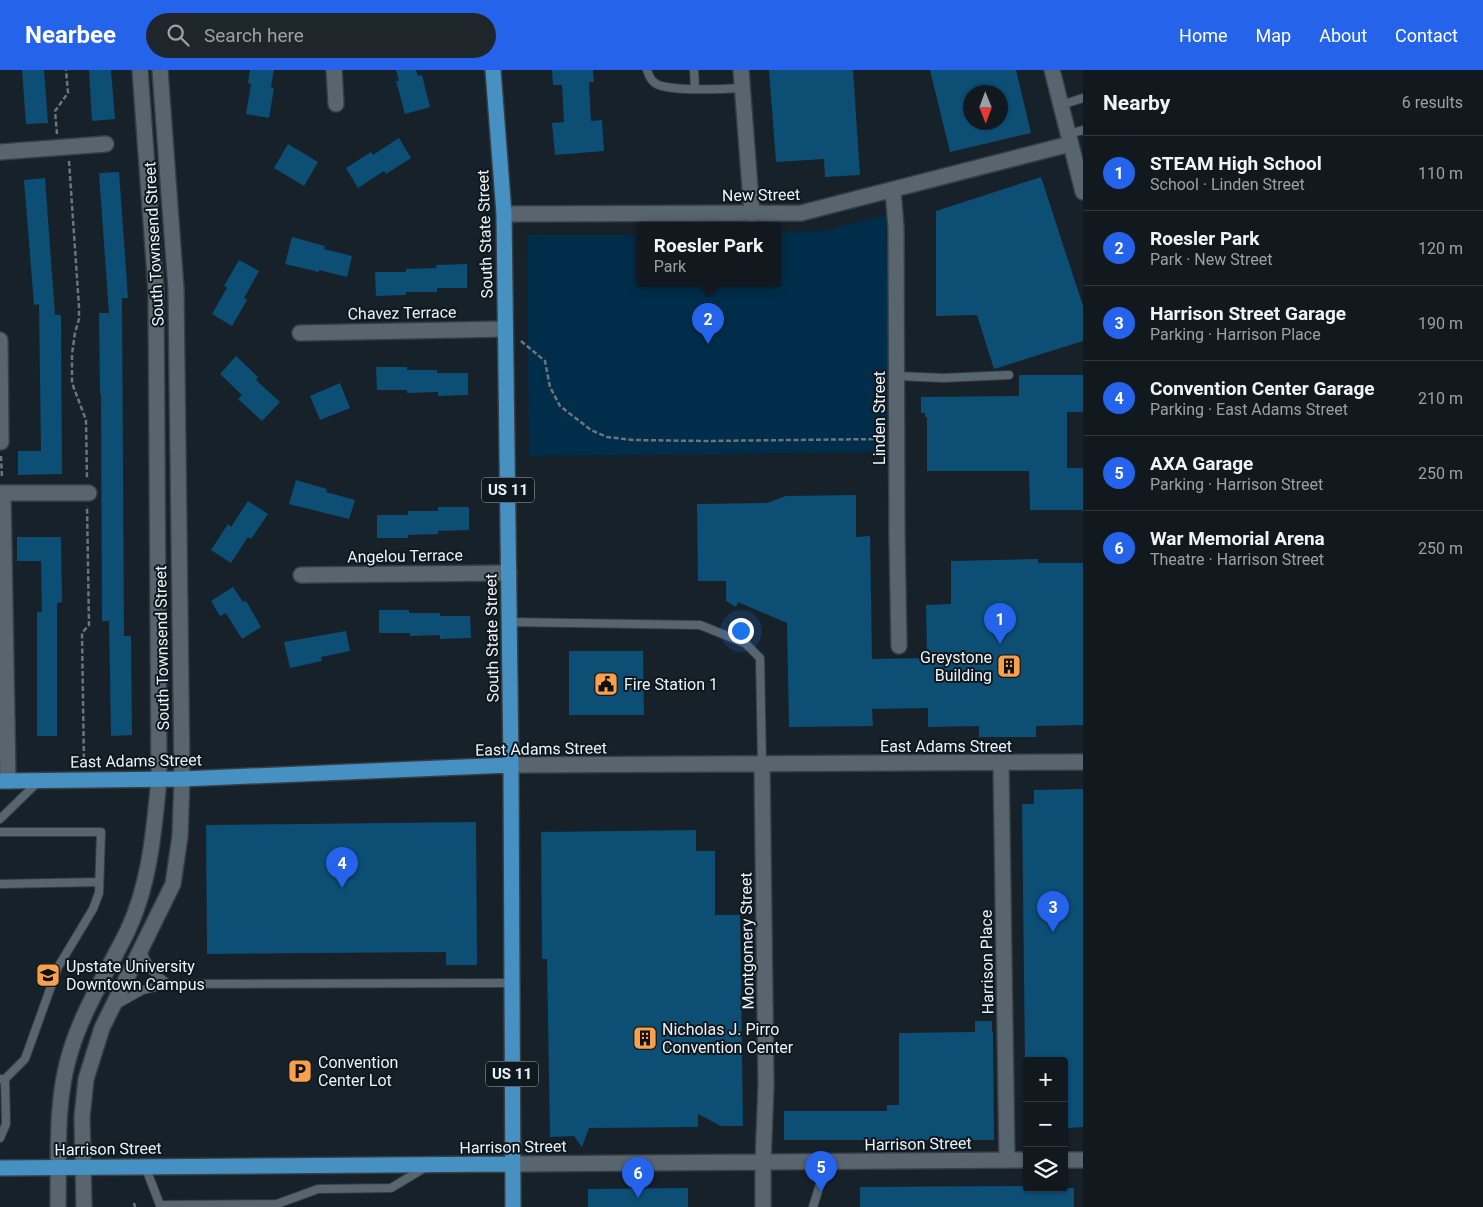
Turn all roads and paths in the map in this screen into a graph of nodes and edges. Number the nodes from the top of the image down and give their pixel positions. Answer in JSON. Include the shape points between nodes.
{"nodes":[{"id":1,"x":66,"y":70,"type":"edge"},
{"id":2,"x":140,"y":70,"type":"edge"},
{"id":3,"x":160,"y":70,"type":"edge"},
{"id":4,"x":334,"y":70,"type":"edge"},
{"id":5,"x":492,"y":70,"type":"edge"},
{"id":6,"x":647,"y":70,"type":"edge"},
{"id":7,"x":694,"y":70,"type":"edge"},
{"id":8,"x":742,"y":70,"type":"edge"},
{"id":9,"x":1052,"y":70,"type":"edge"},
{"id":10,"x":695,"y":88,"type":"junction"},
{"id":11,"x":743,"y":88,"type":"junction"},
{"id":12,"x":1083,"y":98,"type":"edge"},
{"id":13,"x":336,"y":104,"type":"dead end"},
{"id":14,"x":1061,"y":105,"type":"junction"},
{"id":15,"x":1083,"y":130,"type":"edge"},
{"id":16,"x":146,"y":139,"type":"junction"},
{"id":17,"x":166,"y":139,"type":"junction"},
{"id":18,"x":1069,"y":139,"type":"junction"},
{"id":19,"x":106,"y":144,"type":"dead end"},
{"id":20,"x":63,"y":147,"type":"junction"},
{"id":21,"x":0,"y":152,"type":"edge"},
{"id":22,"x":893,"y":190,"type":"junction"},
{"id":23,"x":1083,"y":192,"type":"edge"},
{"id":24,"x":504,"y":214,"type":"junction"},
{"id":25,"x":752,"y":214,"type":"junction"},
{"id":26,"x":505,"y":329,"type":"junction"},
{"id":27,"x":157,"y":332,"type":"junction"},
{"id":28,"x":176,"y":332,"type":"junction"},
{"id":29,"x":300,"y":333,"type":"dead end"},
{"id":30,"x":0,"y":340,"type":"edge"},
{"id":31,"x":1009,"y":374,"type":"dead end"},
{"id":32,"x":896,"y":376,"type":"junction"},
{"id":33,"x":897,"y":438,"type":"junction"},
{"id":34,"x":1,"y":442,"type":"edge"},
{"id":35,"x":1,"y":493,"type":"edge"},
{"id":36,"x":93,"y":493,"type":"junction"},
{"id":37,"x":508,"y":573,"type":"junction"},
{"id":38,"x":302,"y":575,"type":"dead end"},
{"id":39,"x":508,"y":622,"type":"junction"},
{"id":40,"x":899,"y":646,"type":"dead end"},
{"id":41,"x":1083,"y":762,"type":"edge"},
{"id":42,"x":1001,"y":763,"type":"junction"},
{"id":43,"x":762,"y":764,"type":"junction"},
{"id":44,"x":511,"y":765,"type":"junction"},
{"id":45,"x":159,"y":779,"type":"junction"},
{"id":46,"x":182,"y":779,"type":"junction"},
{"id":47,"x":40,"y":780,"type":"junction"},
{"id":48,"x":84,"y":780,"type":"junction"},
{"id":49,"x":4,"y":781,"type":"edge"},
{"id":50,"x":0,"y":819,"type":"edge"},
{"id":51,"x":0,"y":832,"type":"edge"},
{"id":52,"x":99,"y":882,"type":"junction"},
{"id":53,"x":0,"y":884,"type":"edge"},
{"id":54,"x":141,"y":950,"type":"junction"},
{"id":55,"x":512,"y":983,"type":"junction"},
{"id":56,"x":168,"y":984,"type":"junction"},
{"id":57,"x":112,"y":1008,"type":"junction"},
{"id":58,"x":3,"y":1079,"type":"edge"},
{"id":59,"x":0,"y":1138,"type":"edge"},
{"id":60,"x":1006,"y":1160,"type":"junction"},
{"id":61,"x":1023,"y":1160,"type":"edge"},
{"id":62,"x":1068,"y":1160,"type":"edge"},
{"id":63,"x":1083,"y":1160,"type":"edge"},
{"id":64,"x":827,"y":1162,"type":"junction"},
{"id":65,"x":763,"y":1163,"type":"junction"},
{"id":66,"x":513,"y":1164,"type":"junction"},
{"id":67,"x":430,"y":1165,"type":"junction"},
{"id":68,"x":145,"y":1166,"type":"junction"},
{"id":69,"x":84,"y":1167,"type":"junction"},
{"id":70,"x":0,"y":1168,"type":"edge"},
{"id":71,"x":58,"y":1168,"type":"junction"},
{"id":72,"x":58,"y":1207,"type":"edge"},
{"id":73,"x":84,"y":1207,"type":"edge"},
{"id":74,"x":513,"y":1207,"type":"edge"},
{"id":75,"x":763,"y":1207,"type":"edge"},
{"id":76,"x":813,"y":1207,"type":"edge"}],
"edges":[{"from":1,"to":20,"type":"path","via":[[68,93],[55,111]]},
{"from":2,"to":16,"type":"street","name":"South Townsend Street"},
{"from":3,"to":17,"type":"street","name":"South Townsend Street"},
{"from":4,"to":13,"type":"street"},
{"from":5,"to":24,"type":"main road","name":"South State Street","number":"US 11"},
{"from":6,"to":10,"type":"lane","via":[[656,84]]},
{"from":7,"to":10,"type":"lane"},
{"from":8,"to":11,"type":"street"},
{"from":9,"to":14,"type":"street"},
{"from":10,"to":11,"type":"lane"},
{"from":11,"to":25,"type":"street"},
{"from":12,"to":14,"type":"lane"},
{"from":14,"to":18,"type":"street"},
{"from":15,"to":18,"type":"lane"},
{"from":16,"to":17,"type":"street"},
{"from":16,"to":27,"type":"street","name":"South Townsend Street"},
{"from":17,"to":28,"type":"street","name":"South Townsend Street"},
{"from":18,"to":22,"type":"street","name":"New Street"},
{"from":18,"to":23,"type":"street"},
{"from":19,"to":20,"type":"street"},
{"from":20,"to":21,"type":"street"},
{"from":20,"to":36,"type":"path","via":[[79,306],[72,354],[72,383],[86,420],[87,485]]},
{"from":22,"to":25,"type":"street","name":"New Street","via":[[801,213]]},
{"from":22,"to":32,"type":"street","name":"Linden Street"},
{"from":24,"to":25,"type":"street","name":"New Street"},
{"from":24,"to":26,"type":"main road","name":"South State Street","number":"US 11"},
{"from":26,"to":29,"type":"street","name":"Chavez Terrace"},
{"from":26,"to":33,"type":"path","via":[[545,361],[550,387],[560,406],[590,430],[607,437],[633,440]]},
{"from":26,"to":37,"type":"main road","name":"South State Street","number":"US 11"},
{"from":27,"to":28,"type":"street"},
{"from":27,"to":45,"type":"street","name":"South Townsend Street"},
{"from":28,"to":46,"type":"street","name":"South Townsend Street"},
{"from":30,"to":34,"type":"street"},
{"from":31,"to":32,"type":"lane","via":[[943,378]]},
{"from":32,"to":33,"type":"street","name":"Linden Street"},
{"from":33,"to":40,"type":"street","name":"Linden Street"},
{"from":34,"to":35,"type":"path"},
{"from":35,"to":36,"type":"street"},
{"from":35,"to":49,"type":"street"},
{"from":36,"to":48,"type":"path","via":[[87,503],[89,625],[82,633]]},
{"from":37,"to":38,"type":"street","name":"Angelou Terrace"},
{"from":37,"to":39,"type":"main road","name":"South State Street","number":"US 11"},
{"from":39,"to":43,"type":"lane","via":[[700,625],[745,643],[760,658]]},
{"from":39,"to":44,"type":"main road","name":"South State Street","number":"US 11"},
{"from":41,"to":42,"type":"street","name":"East Adams Street"},
{"from":42,"to":43,"type":"street","name":"East Adams Street"},
{"from":42,"to":60,"type":"street","name":"Harrison Place"},
{"from":43,"to":44,"type":"street","name":"East Adams Street"},
{"from":43,"to":65,"type":"street","name":"Montgomery Street","via":[[766,1085]]},
{"from":44,"to":46,"type":"main road","name":"East Adams Street"},
{"from":44,"to":55,"type":"main road","name":"South State Street","number":"US 11"},
{"from":45,"to":46,"type":"main road","name":"East Adams Street"},
{"from":45,"to":48,"type":"main road","name":"East Adams Street"},
{"from":45,"to":71,"type":"street","name":"South Townsend Street","via":[[143,891],[128,929],[83,1015],[69,1054],[60,1102]]},
{"from":46,"to":54,"type":"street","name":"South Townsend Street","via":[[180,836],[173,884]]},
{"from":47,"to":48,"type":"main road","name":"East Adams Street"},
{"from":47,"to":49,"type":"main road","name":"East Adams Street"},
{"from":47,"to":50,"type":"lane"},
{"from":51,"to":52,"type":"lane","via":[[101,832]]},
{"from":52,"to":53,"type":"lane"},
{"from":52,"to":58,"type":"lane","via":[[94,909],[58,966],[26,1059]]},
{"from":54,"to":56,"type":"lane","via":[[151,970]]},
{"from":54,"to":57,"type":"street","name":"South Townsend Street"},
{"from":55,"to":56,"type":"lane"},
{"from":55,"to":66,"type":"main road","name":"South State Street","number":"US 11"},
{"from":56,"to":57,"type":"lane","via":[[143,990]]},
{"from":57,"to":69,"type":"street","name":"South Townsend Street","via":[[102,1028],[86,1079],[82,1117]]},
{"from":58,"to":59,"type":"lane","via":[[6,1124]]},
{"from":60,"to":61,"type":"street","name":"Harrison Street"},
{"from":60,"to":64,"type":"street","name":"Harrison Street"},
{"from":62,"to":63,"type":"street"},
{"from":64,"to":65,"type":"street","name":"Harrison Street"},
{"from":64,"to":76,"type":"lane"},
{"from":65,"to":66,"type":"street","name":"Harrison Street"},
{"from":65,"to":75,"type":"street","name":"Montgomery Street"},
{"from":66,"to":67,"type":"main road","name":"Harrison Street"},
{"from":66,"to":74,"type":"main road","name":"South State Street","number":"US 11"},
{"from":67,"to":68,"type":"main road","name":"Harrison Street"},
{"from":67,"to":68,"type":"lane","via":[[391,1188],[318,1189],[277,1204],[160,1205]]},
{"from":68,"to":69,"type":"main road","name":"Harrison Street"},
{"from":69,"to":71,"type":"main road","name":"Harrison Street"},
{"from":69,"to":73,"type":"street","name":"South Townsend Street"},
{"from":70,"to":71,"type":"main road","name":"Harrison Street"},
{"from":71,"to":72,"type":"street","name":"South Townsend Street"}]}
